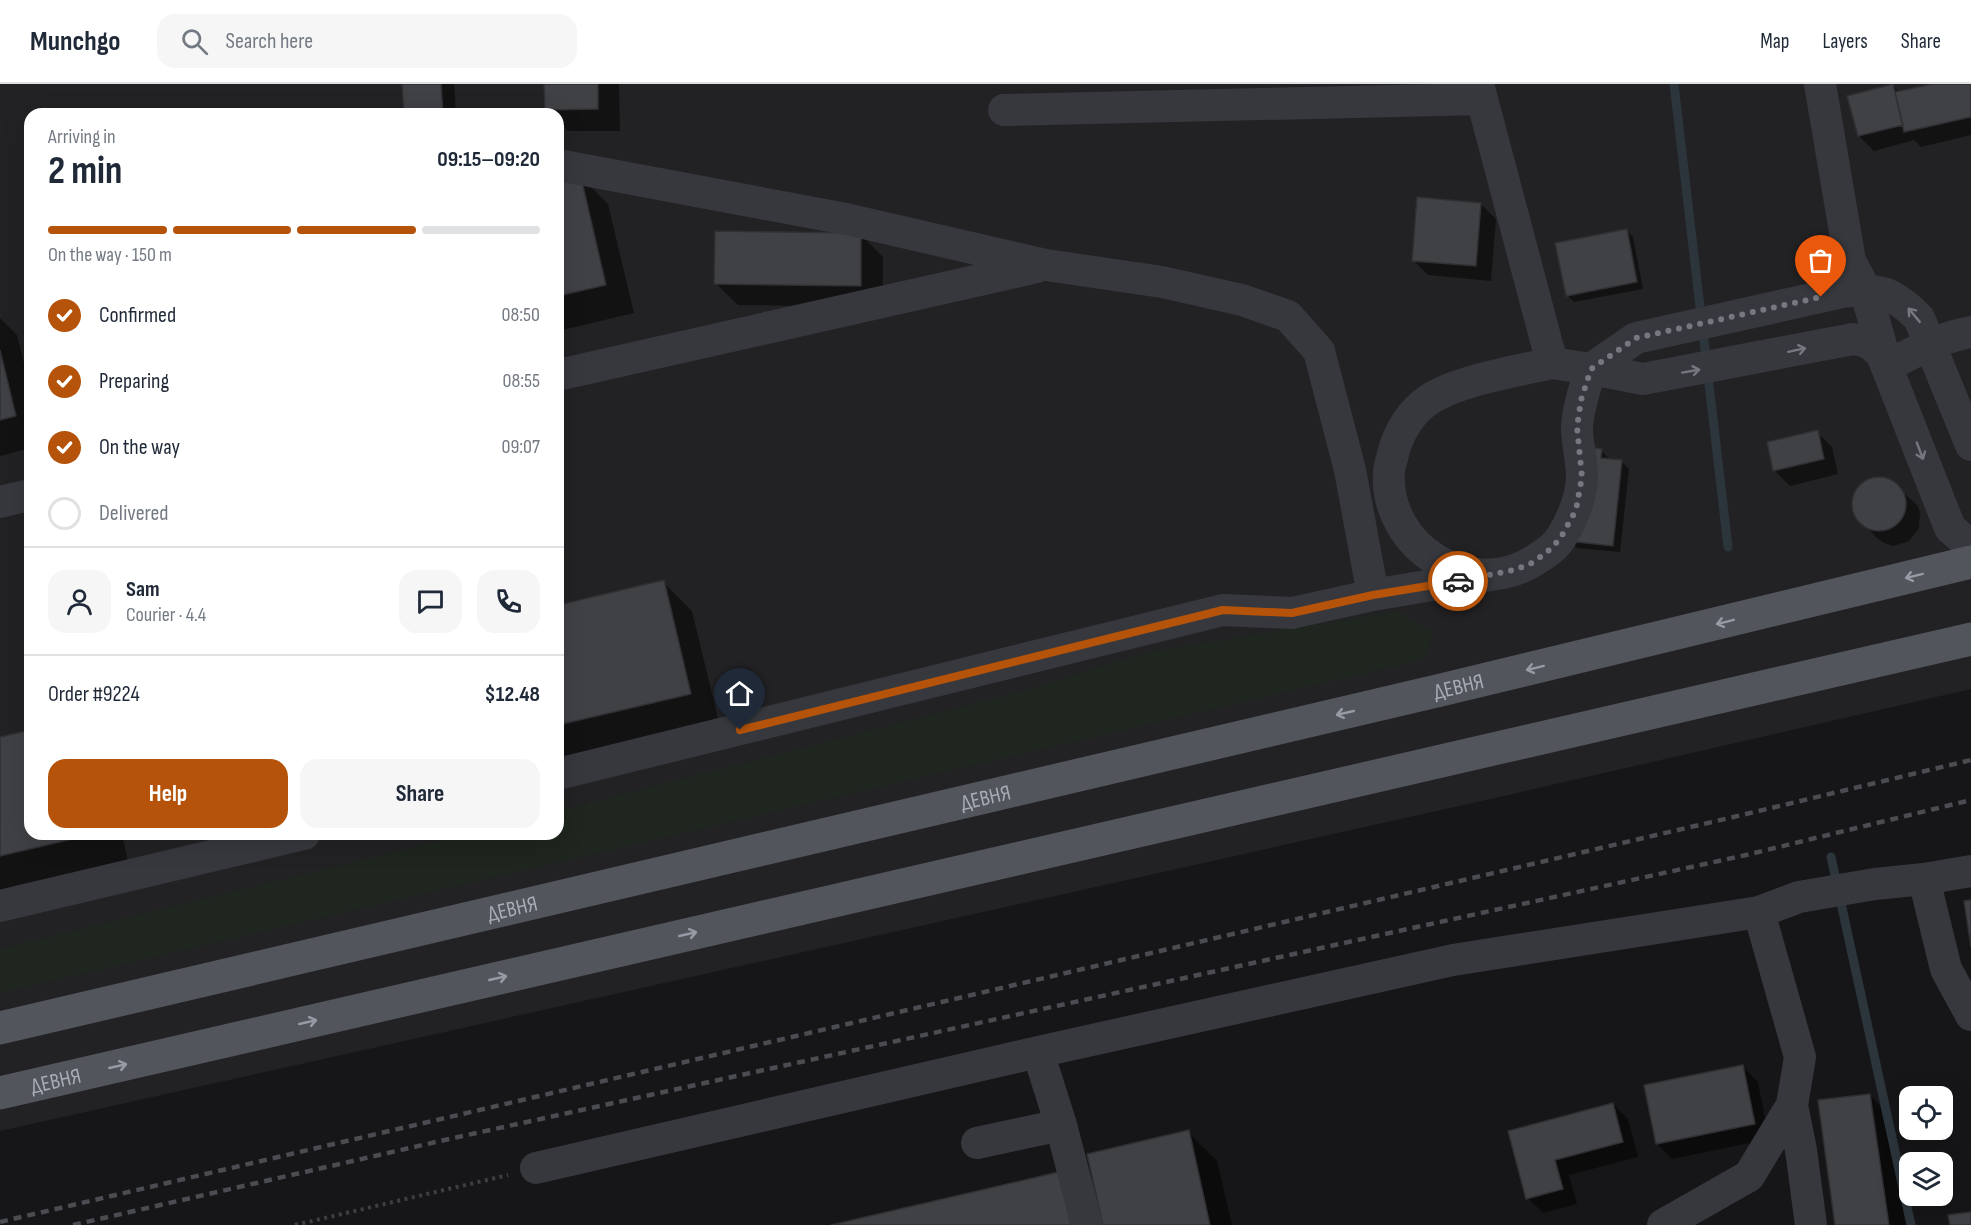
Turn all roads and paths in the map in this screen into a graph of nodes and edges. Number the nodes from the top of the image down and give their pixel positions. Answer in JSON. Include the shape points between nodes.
{"nodes":[{"id":1,"x":1820,"y":84,"type":"edge"},
{"id":2,"x":1480,"y":92,"type":"edge"},
{"id":3,"x":1004,"y":110,"type":"dead end"},
{"id":4,"x":564,"y":166,"type":"edge"},
{"id":5,"x":1046,"y":265,"type":"junction"},
{"id":6,"x":1865,"y":289,"type":"junction"},
{"id":7,"x":1971,"y":332,"type":"edge"},
{"id":8,"x":1929,"y":345,"type":"junction"},
{"id":9,"x":1552,"y":363,"type":"junction"},
{"id":10,"x":1887,"y":366,"type":"junction"},
{"id":11,"x":1591,"y":369,"type":"junction"},
{"id":12,"x":564,"y":374,"type":"edge"},
{"id":13,"x":1971,"y":445,"type":"edge"},
{"id":14,"x":24,"y":496,"type":"edge"},
{"id":15,"x":0,"y":502,"type":"edge"},
{"id":16,"x":1971,"y":546,"type":"edge"},
{"id":17,"x":1971,"y":562,"type":"edge"},
{"id":18,"x":1497,"y":574,"type":"junction"},
{"id":19,"x":1373,"y":595,"type":"junction"},
{"id":20,"x":1971,"y":639,"type":"edge"},
{"id":21,"x":564,"y":773,"type":"edge"},
{"id":22,"x":279,"y":840,"type":"edge"},
{"id":23,"x":1971,"y":871,"type":"edge"},
{"id":24,"x":1924,"y":879,"type":"junction"},
{"id":25,"x":0,"y":906,"type":"edge"},
{"id":26,"x":1759,"y":912,"type":"junction"},
{"id":27,"x":1971,"y":1015,"type":"edge"},
{"id":28,"x":0,"y":1028,"type":"edge"},
{"id":29,"x":1038,"y":1052,"type":"junction"},
{"id":30,"x":0,"y":1093,"type":"edge"},
{"id":31,"x":1791,"y":1105,"type":"junction"},
{"id":32,"x":1061,"y":1125,"type":"junction"},
{"id":33,"x":977,"y":1143,"type":"dead end"},
{"id":34,"x":536,"y":1168,"type":"joint"},
{"id":35,"x":295,"y":1225,"type":"edge"},
{"id":36,"x":1087,"y":1225,"type":"edge"},
{"id":37,"x":1663,"y":1225,"type":"edge"},
{"id":38,"x":1811,"y":1225,"type":"edge"}],
"edges":[{"from":1,"to":6,"type":"lane","via":[[1850,261]]},
{"from":2,"to":3,"type":"lane"},
{"from":2,"to":9,"type":"lane"},
{"from":4,"to":5,"type":"lane","via":[[846,219]]},
{"from":5,"to":12,"type":"lane"},
{"from":5,"to":19,"type":"lane","via":[[1162,282],[1242,300],[1288,316],[1319,351],[1350,470]]},
{"from":8,"to":6,"type":"lane","one_way":true,"via":[[1919,318],[1903,302],[1885,292]]},
{"from":6,"to":10,"type":"lane"},
{"from":6,"to":11,"type":"lane","via":[[1636,338]]},
{"from":7,"to":8,"type":"lane"},
{"from":8,"to":10,"type":"lane"},
{"from":8,"to":13,"type":"lane"},
{"from":9,"to":11,"type":"lane"},
{"from":9,"to":18,"type":"lane","via":[[1457,387],[1430,399],[1411,417],[1396,440],[1389,472],[1392,505],[1402,527],[1434,560],[1474,574]]},
{"from":11,"to":10,"type":"lane","one_way":true,"via":[[1643,379],[1853,339],[1874,346]]},
{"from":10,"to":16,"type":"lane","one_way":true,"via":[[1950,528]]},
{"from":11,"to":18,"type":"lane","via":[[1577,427],[1582,477],[1576,510],[1560,539],[1546,553],[1530,564]]},
{"from":14,"to":15,"type":"lane"},
{"from":17,"to":28,"type":"main road","name":"ДЕВНЯ","one_way":true},
{"from":18,"to":19,"type":"lane"},
{"from":19,"to":21,"type":"lane","via":[[1292,613],[1223,610]]},
{"from":30,"to":20,"type":"main road","name":"ДЕВНЯ","one_way":true},
{"from":22,"to":25,"type":"lane"},
{"from":23,"to":24,"type":"lane"},
{"from":24,"to":26,"type":"lane","via":[[1799,897]]},
{"from":24,"to":27,"type":"lane","via":[[1946,969]]},
{"from":26,"to":29,"type":"lane","via":[[1453,960]]},
{"from":26,"to":31,"type":"lane","via":[[1800,1057]]},
{"from":29,"to":32,"type":"lane"},
{"from":29,"to":34,"type":"lane"},
{"from":31,"to":37,"type":"lane","via":[[1749,1176]]},
{"from":31,"to":38,"type":"lane"},
{"from":32,"to":33,"type":"lane"},
{"from":32,"to":36,"type":"lane"},
{"from":34,"to":35,"type":"path"}]}
